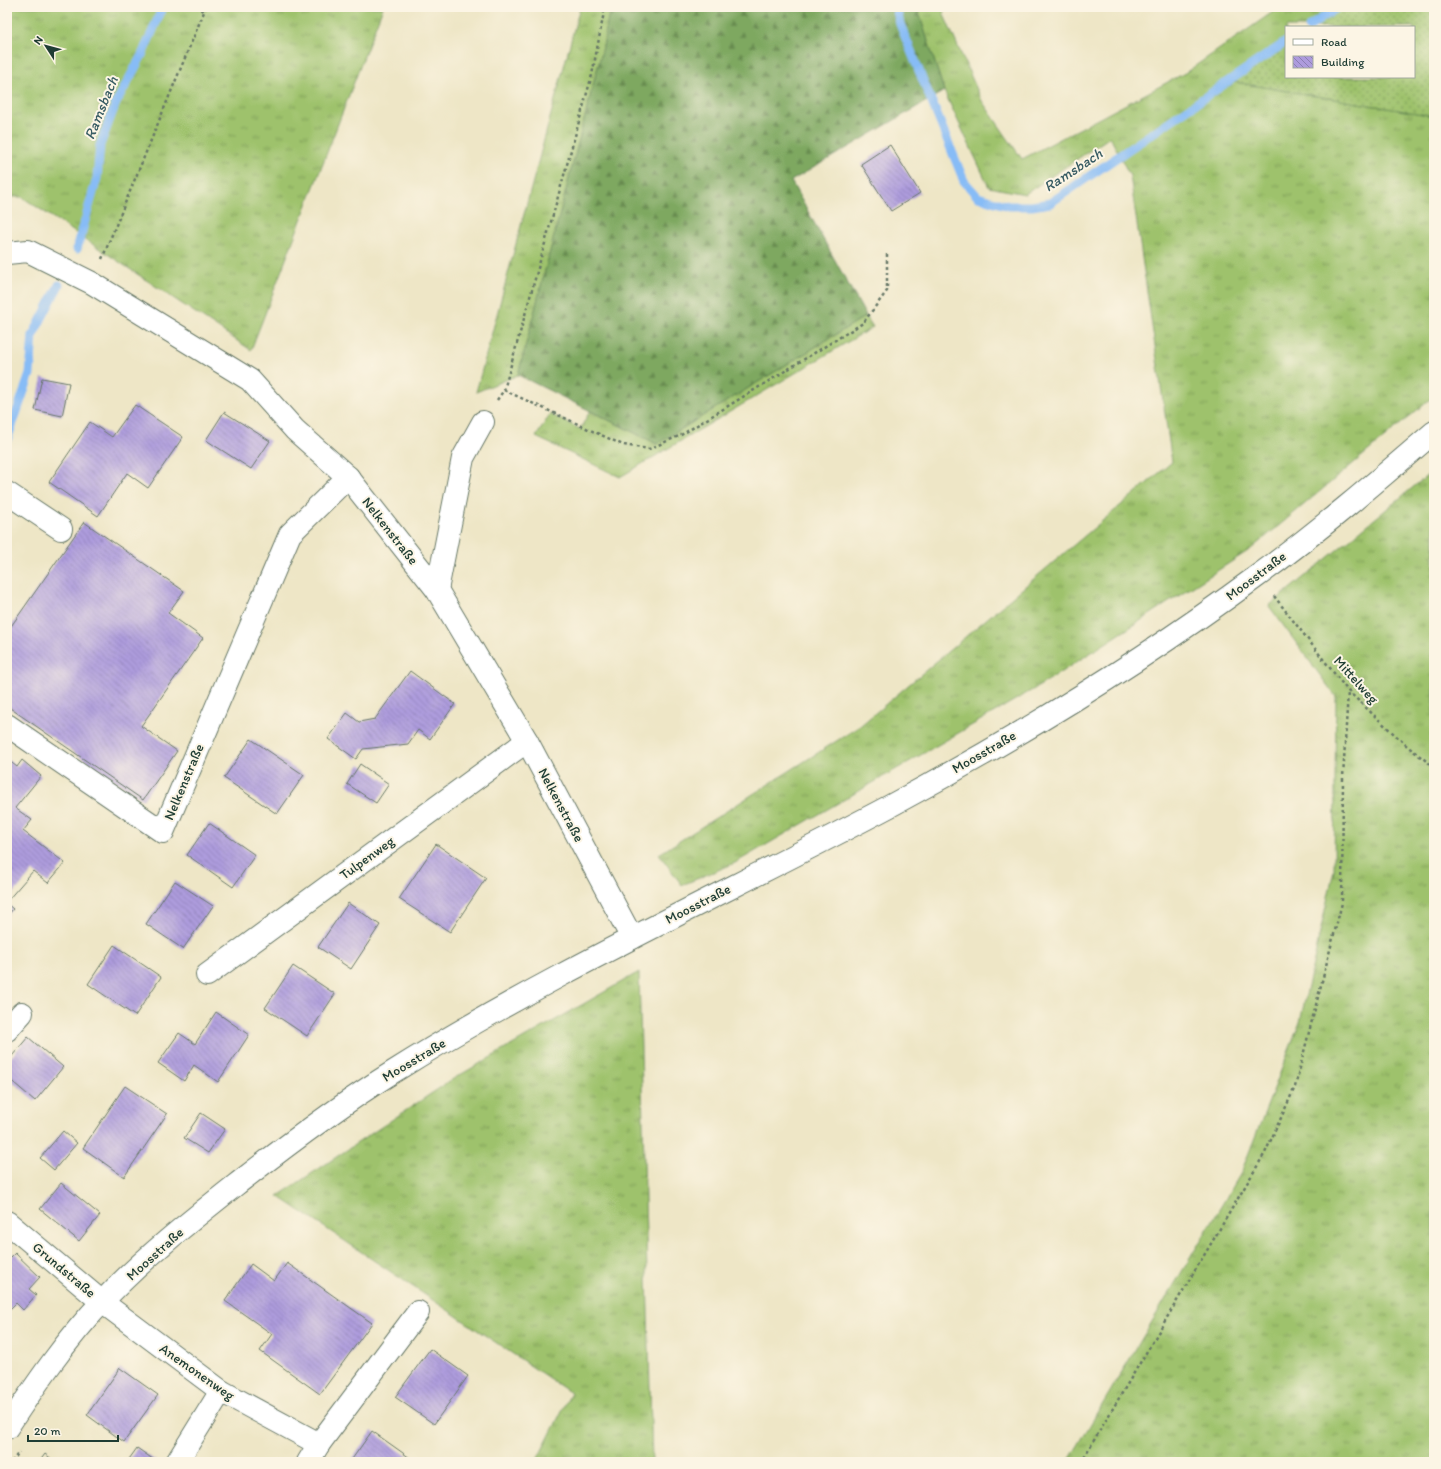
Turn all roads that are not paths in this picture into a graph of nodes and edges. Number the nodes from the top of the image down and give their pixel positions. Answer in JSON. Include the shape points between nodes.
{"nodes":[{"id":1,"x":7,"y":253,"type":"edge"},
{"id":2,"x":483,"y":422,"type":"road end"},
{"id":3,"x":1434,"y":432,"type":"edge"},
{"id":4,"x":348,"y":477,"type":"junction"},
{"id":5,"x":7,"y":493,"type":"edge"},
{"id":6,"x":61,"y":529,"type":"dead end"},
{"id":7,"x":436,"y":590,"type":"junction"},
{"id":8,"x":7,"y":725,"type":"edge"},
{"id":9,"x":527,"y":741,"type":"junction"},
{"id":10,"x":632,"y":938,"type":"junction"},
{"id":11,"x":207,"y":975,"type":"dead end"},
{"id":12,"x":22,"y":1013,"type":"dead end"},
{"id":13,"x":7,"y":1030,"type":"edge"},
{"id":14,"x":7,"y":1222,"type":"edge"},
{"id":15,"x":102,"y":1302,"type":"junction"},
{"id":16,"x":418,"y":1312,"type":"dead end"},
{"id":17,"x":221,"y":1391,"type":"junction"},
{"id":18,"x":7,"y":1428,"type":"edge"},
{"id":19,"x":313,"y":1453,"type":"edge"},
{"id":20,"x":177,"y":1462,"type":"edge"}],
"edges":[{"from":1,"to":4,"type":"street","via":[[28,251],[92,283],[250,380],[295,430]]},
{"from":2,"to":7,"type":"street","via":[[463,458]]},
{"from":3,"to":10,"type":"street","name":"Moosstraße","via":[[1258,576],[1139,658],[1052,712],[891,805]]},
{"from":4,"to":7,"type":"street","name":"Nelkenstraße"},
{"from":4,"to":8,"type":"street","name":"Nelkenstraße","via":[[290,534],[163,832]]},
{"from":5,"to":6,"type":"street"},
{"from":7,"to":9,"type":"street","name":"Nelkenstraße"},
{"from":9,"to":10,"type":"street","name":"Nelkenstraße"},
{"from":9,"to":11,"type":"street","name":"Tulpenweg"},
{"from":10,"to":15,"type":"street","name":"Moosstraße","via":[[482,1019],[391,1073],[314,1125],[208,1206]]},
{"from":12,"to":13,"type":"street"},
{"from":14,"to":15,"type":"street","name":"Grundstraße"},
{"from":15,"to":17,"type":"street","name":"Anemonenweg"},
{"from":15,"to":18,"type":"street","name":"Moosstraße","via":[[55,1358]]},
{"from":16,"to":19,"type":"street","name":"Anemonenweg"},
{"from":17,"to":19,"type":"street","name":"Anemonenweg"},
{"from":17,"to":20,"type":"street"}]}
